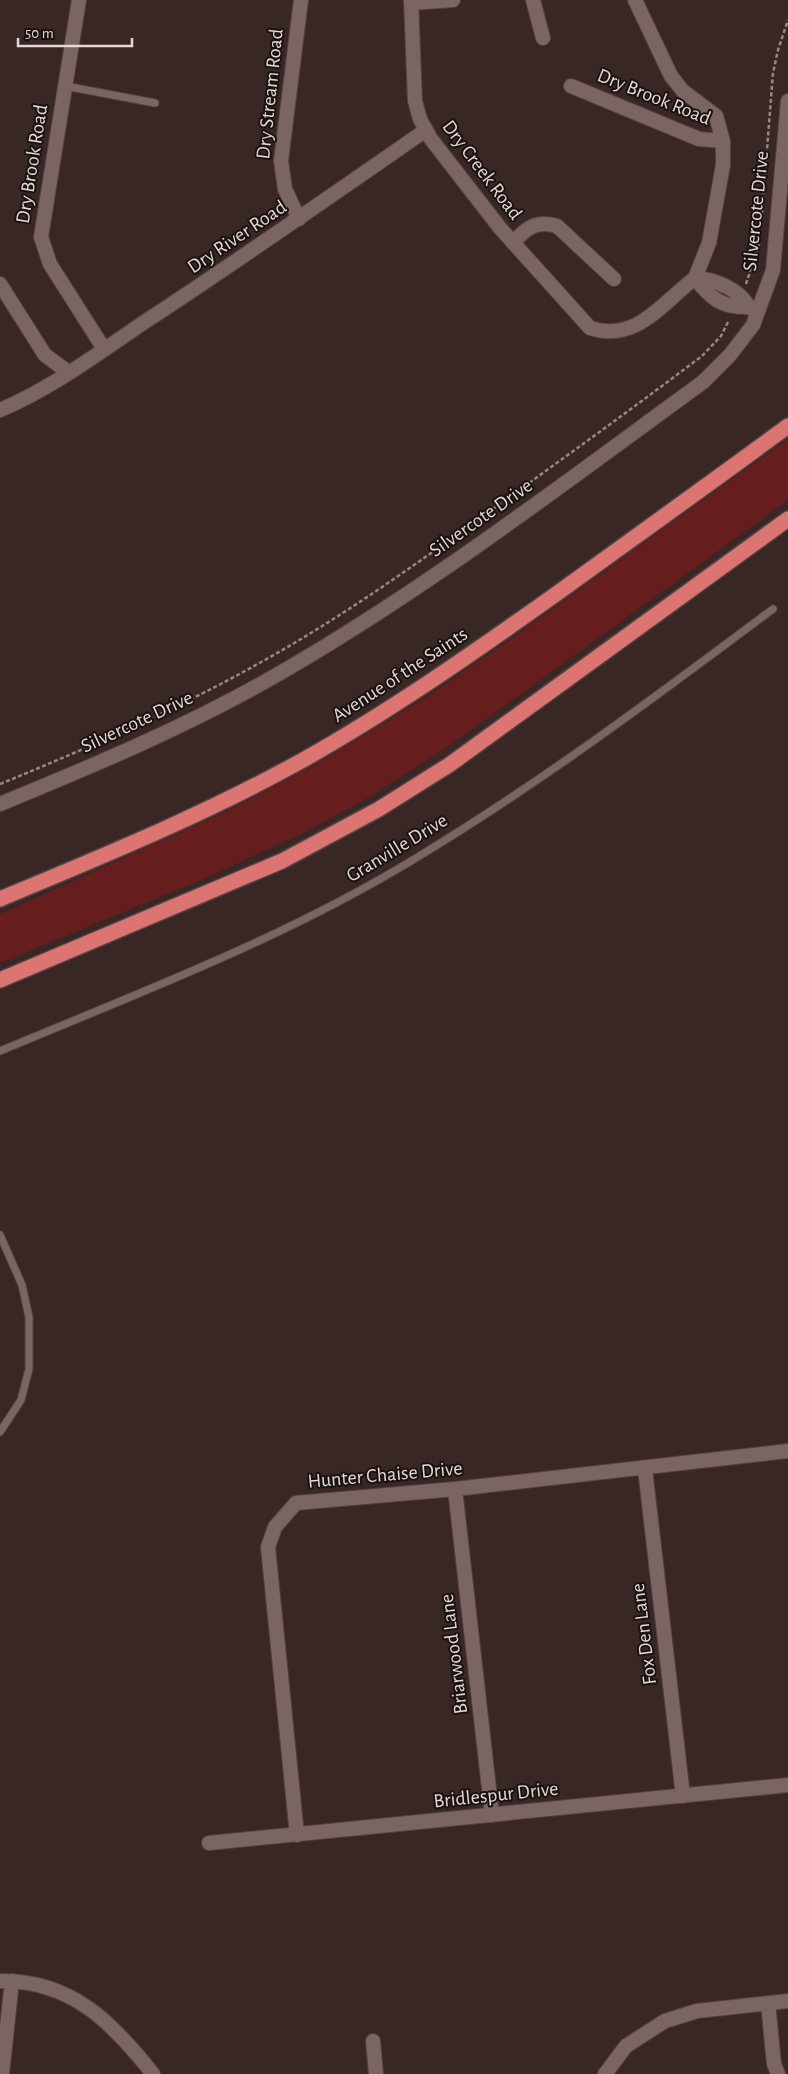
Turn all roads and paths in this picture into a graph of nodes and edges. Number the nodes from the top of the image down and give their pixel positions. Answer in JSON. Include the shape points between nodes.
{"nodes":[{"id":1,"x":79,"y":0,"type":"edge"},
{"id":2,"x":301,"y":0,"type":"edge"},
{"id":3,"x":453,"y":0,"type":"edge"},
{"id":4,"x":533,"y":0,"type":"edge"},
{"id":5,"x":636,"y":0,"type":"edge"},
{"id":6,"x":411,"y":1,"type":"edge"},
{"id":7,"x":788,"y":20,"type":"edge"},
{"id":8,"x":543,"y":38,"type":"dead end"},
{"id":9,"x":65,"y":86,"type":"junction"},
{"id":10,"x":571,"y":86,"type":"dead end"},
{"id":11,"x":788,"y":100,"type":"edge"},
{"id":12,"x":155,"y":103,"type":"dead end"},
{"id":13,"x":426,"y":130,"type":"junction"},
{"id":14,"x":723,"y":141,"type":"junction"},
{"id":15,"x":299,"y":219,"type":"junction"},
{"id":16,"x":760,"y":234,"type":"dead end"},
{"id":17,"x":513,"y":243,"type":"junction"},
{"id":18,"x":760,"y":243,"type":"dead end"},
{"id":19,"x":614,"y":278,"type":"dead end"},
{"id":20,"x":694,"y":278,"type":"junction"},
{"id":21,"x":0,"y":284,"type":"edge"},
{"id":22,"x":745,"y":306,"type":"junction"},
{"id":23,"x":104,"y":349,"type":"junction"},
{"id":24,"x":68,"y":372,"type":"junction"},
{"id":25,"x":0,"y":410,"type":"edge"},
{"id":26,"x":788,"y":426,"type":"edge"},
{"id":27,"x":788,"y":519,"type":"edge"},
{"id":28,"x":773,"y":609,"type":"dead end"},
{"id":29,"x":0,"y":784,"type":"edge"},
{"id":30,"x":0,"y":804,"type":"edge"},
{"id":31,"x":0,"y":899,"type":"edge"},
{"id":32,"x":0,"y":980,"type":"edge"},
{"id":33,"x":0,"y":1051,"type":"edge"},
{"id":34,"x":0,"y":1235,"type":"edge"},
{"id":35,"x":0,"y":1432,"type":"edge"},
{"id":36,"x":788,"y":1451,"type":"edge"},
{"id":37,"x":645,"y":1468,"type":"junction"},
{"id":38,"x":455,"y":1489,"type":"junction"},
{"id":39,"x":788,"y":1785,"type":"edge"},
{"id":40,"x":683,"y":1796,"type":"junction"},
{"id":41,"x":492,"y":1815,"type":"junction"},
{"id":42,"x":298,"y":1836,"type":"junction"},
{"id":43,"x":209,"y":1843,"type":"dead end"},
{"id":44,"x":6,"y":1981,"type":"edge"},
{"id":45,"x":788,"y":2001,"type":"edge"},
{"id":46,"x":768,"y":2004,"type":"junction"},
{"id":47,"x":373,"y":2040,"type":"dead end"},
{"id":48,"x":2,"y":2074,"type":"edge"},
{"id":49,"x":153,"y":2074,"type":"edge"},
{"id":50,"x":376,"y":2074,"type":"edge"},
{"id":51,"x":605,"y":2074,"type":"edge"},
{"id":52,"x":778,"y":2074,"type":"edge"}],
"edges":[{"from":1,"to":9,"type":"street","name":"Dry Brook Road"},
{"from":2,"to":15,"type":"street","name":"Dry Stream Road","via":[[281,161],[285,189]]},
{"from":3,"to":6,"type":"street","name":"Dry Creek Road"},
{"from":4,"to":8,"type":"street"},
{"from":5,"to":14,"type":"street","name":"Dry Brook Road","via":[[671,76],[684,91],[716,116]]},
{"from":6,"to":13,"type":"street","name":"Dry Creek Road","via":[[415,102]]},
{"from":7,"to":16,"type":"path","via":[[774,73]]},
{"from":9,"to":12,"type":"lane"},
{"from":9,"to":23,"type":"street","name":"Dry Brook Road","via":[[41,237],[50,264]]},
{"from":10,"to":14,"type":"street","name":"Dry Brook Road","via":[[699,139]]},
{"from":11,"to":22,"type":"street","name":"Silvercote Drive","via":[[773,270]]},
{"from":13,"to":15,"type":"street","name":"Dry River Road"},
{"from":13,"to":17,"type":"street","name":"Dry Creek Road"},
{"from":14,"to":20,"type":"street","name":"Dry Brook Road","via":[[723,165],[709,243]]},
{"from":15,"to":23,"type":"street","name":"Dry River Road"},
{"from":17,"to":19,"type":"street","name":"Dry Creek Road","via":[[533,225],[545,223],[556,226]]},
{"from":17,"to":20,"type":"street","name":"Dry Creek Road","via":[[590,328],[605,333],[622,332],[638,325]]},
{"from":18,"to":22,"type":"path"},
{"from":20,"to":22,"type":"street","via":[[712,279]]},
{"from":21,"to":24,"type":"street","via":[[45,355]]},
{"from":22,"to":29,"type":"path","via":[[702,356],[403,574],[331,621],[188,701],[120,734]]},
{"from":22,"to":30,"type":"street","name":"Silvercote Drive","via":[[753,325],[703,382],[404,596],[264,682],[178,727]]},
{"from":23,"to":24,"type":"street","name":"Dry River Road"},
{"from":24,"to":25,"type":"street","name":"Dry River Road"},
{"from":26,"to":31,"type":"highway","name":"Avenue of the Saints","via":[[512,625],[375,718],[230,798]]},
{"from":27,"to":32,"type":"highway","via":[[449,766],[379,810],[282,861]]},
{"from":28,"to":33,"type":"lane","name":"Granville Drive","via":[[536,781],[415,859],[251,945]]},
{"from":34,"to":35,"type":"lane","via":[[22,1285],[29,1317],[29,1369],[22,1400]]},
{"from":36,"to":37,"type":"street","name":"Hunter Chaise Drive"},
{"from":37,"to":38,"type":"street","name":"Hunter Chaise Drive"},
{"from":37,"to":40,"type":"street","name":"Fox Den Lane"},
{"from":38,"to":41,"type":"street","name":"Briarwood Lane"},
{"from":38,"to":42,"type":"street","name":"Hunter Chaise Drive","via":[[296,1503],[275,1527],[268,1547]]},
{"from":39,"to":40,"type":"street","name":"Bridlespur Drive"},
{"from":40,"to":41,"type":"street","name":"Bridlespur Drive"},
{"from":41,"to":42,"type":"street","name":"Bridlespur Drive"},
{"from":42,"to":43,"type":"street","name":"Bridlespur Drive"},
{"from":44,"to":48,"type":"street"},
{"from":44,"to":49,"type":"street","via":[[52,1988],[91,2008]]},
{"from":45,"to":46,"type":"street"},
{"from":46,"to":51,"type":"street","via":[[697,2011],[665,2020],[626,2046]]},
{"from":46,"to":52,"type":"street","via":[[774,2064]]},
{"from":47,"to":50,"type":"street"}]}
